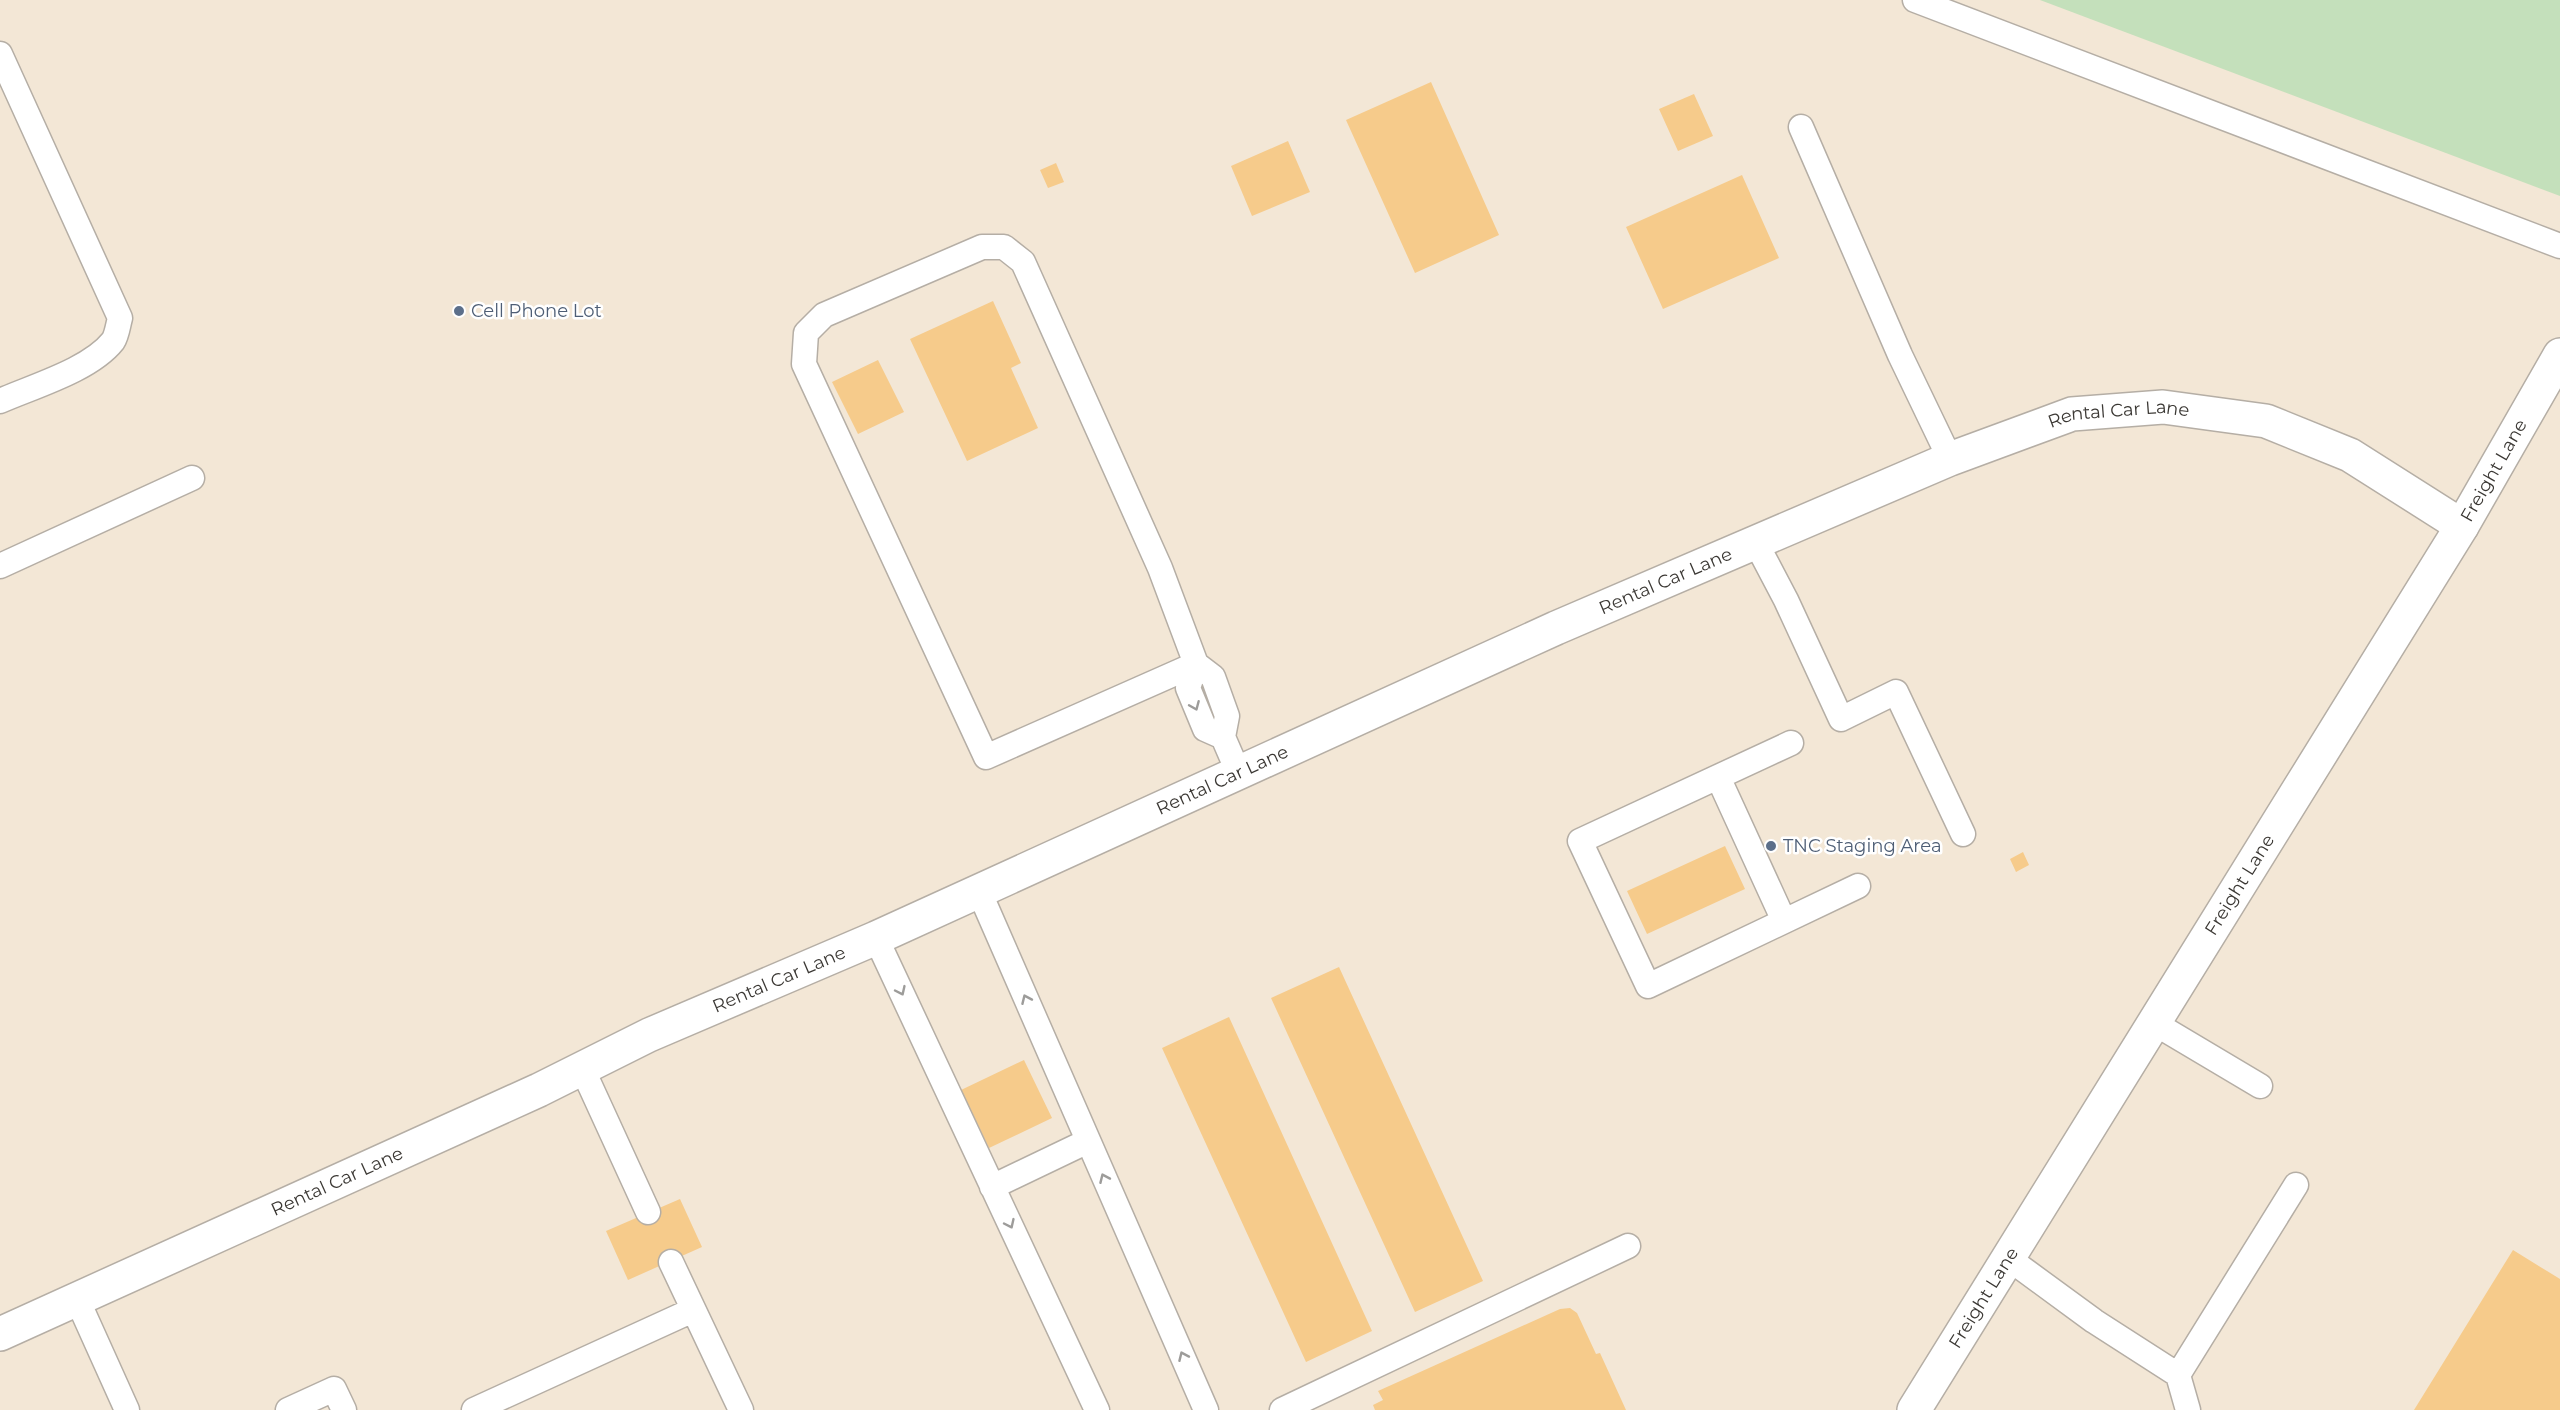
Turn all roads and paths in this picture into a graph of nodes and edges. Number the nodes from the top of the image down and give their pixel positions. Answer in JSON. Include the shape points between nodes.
{"nodes":[{"id":1,"x":1915,"y":0,"type":"edge"},
{"id":2,"x":0,"y":54,"type":"edge"},
{"id":3,"x":1800,"y":127,"type":"dead end"},
{"id":4,"x":2560,"y":246,"type":"edge"},
{"id":5,"x":2560,"y":355,"type":"edge"},
{"id":6,"x":0,"y":401,"type":"edge"},
{"id":7,"x":1950,"y":459,"type":"junction"},
{"id":8,"x":192,"y":478,"type":"dead end"},
{"id":9,"x":2462,"y":526,"type":"junction"},
{"id":10,"x":1756,"y":543,"type":"junction"},
{"id":11,"x":0,"y":566,"type":"edge"},
{"id":12,"x":1196,"y":664,"type":"junction"},
{"id":13,"x":1791,"y":743,"type":"dead end"},
{"id":14,"x":1239,"y":774,"type":"junction"},
{"id":15,"x":1718,"y":777,"type":"junction"},
{"id":16,"x":1963,"y":834,"type":"dead end"},
{"id":17,"x":1858,"y":886,"type":"dead end"},
{"id":18,"x":979,"y":891,"type":"junction"},
{"id":19,"x":1784,"y":921,"type":"junction"},
{"id":20,"x":876,"y":938,"type":"junction"},
{"id":21,"x":2154,"y":1023,"type":"junction"},
{"id":22,"x":582,"y":1068,"type":"junction"},
{"id":23,"x":2260,"y":1086,"type":"dead end"},
{"id":24,"x":1088,"y":1141,"type":"junction"},
{"id":25,"x":2296,"y":1185,"type":"dead end"},
{"id":26,"x":992,"y":1186,"type":"junction"},
{"id":27,"x":648,"y":1212,"type":"dead end"},
{"id":28,"x":1628,"y":1246,"type":"dead end"},
{"id":29,"x":2008,"y":1258,"type":"junction"},
{"id":30,"x":671,"y":1262,"type":"dead end"},
{"id":31,"x":77,"y":1299,"type":"junction"},
{"id":32,"x":693,"y":1310,"type":"junction"},
{"id":33,"x":0,"y":1334,"type":"edge"},
{"id":34,"x":2178,"y":1375,"type":"junction"},
{"id":35,"x":127,"y":1410,"type":"edge"},
{"id":36,"x":288,"y":1410,"type":"edge"},
{"id":37,"x":344,"y":1410,"type":"edge"},
{"id":38,"x":474,"y":1410,"type":"edge"},
{"id":39,"x":741,"y":1410,"type":"edge"},
{"id":40,"x":1097,"y":1410,"type":"edge"},
{"id":41,"x":1206,"y":1410,"type":"edge"},
{"id":42,"x":1282,"y":1410,"type":"edge"},
{"id":43,"x":1914,"y":1410,"type":"edge"},
{"id":44,"x":2188,"y":1410,"type":"edge"}],
"edges":[{"from":1,"to":4,"type":"lane"},
{"from":2,"to":6,"type":"lane","via":[[120,318],[114,339],[96,356]]},
{"from":3,"to":7,"type":"lane"},
{"from":5,"to":9,"type":"street","name":"Freight Lane"},
{"from":7,"to":9,"type":"street","name":"Rental Car Lane","via":[[2072,414],[2163,407],[2266,421],[2350,455]]},
{"from":7,"to":10,"type":"street","name":"Rental Car Lane"},
{"from":8,"to":11,"type":"lane"},
{"from":9,"to":21,"type":"street","name":"Freight Lane"},
{"from":10,"to":14,"type":"street","name":"Rental Car Lane","via":[[1556,628]]},
{"from":10,"to":16,"type":"lane","via":[[1841,719],[1896,692]]},
{"from":12,"to":12,"type":"lane","via":[[1160,568],[1023,262],[1004,247],[982,247],[824,315],[806,333],[804,364],[986,757]]},
{"from":12,"to":14,"type":"lane","via":[[1188,688],[1205,729],[1223,737]]},
{"from":13,"to":15,"type":"lane"},
{"from":14,"to":18,"type":"street","name":"Rental Car Lane"},
{"from":15,"to":19,"type":"lane"},
{"from":15,"to":19,"type":"lane","via":[[1580,841],[1648,986]]},
{"from":17,"to":19,"type":"lane"},
{"from":18,"to":20,"type":"street","name":"Rental Car Lane"},
{"from":24,"to":18,"type":"lane","one_way":true},
{"from":20,"to":22,"type":"street","name":"Rental Car Lane","via":[[649,1035]]},
{"from":20,"to":26,"type":"lane","one_way":true},
{"from":21,"to":23,"type":"lane"},
{"from":21,"to":29,"type":"street","name":"Freight Lane"},
{"from":22,"to":27,"type":"lane"},
{"from":22,"to":31,"type":"street","name":"Rental Car Lane"},
{"from":24,"to":26,"type":"lane"},
{"from":41,"to":24,"type":"lane","one_way":true},
{"from":25,"to":34,"type":"lane"},
{"from":26,"to":40,"type":"lane","one_way":true},
{"from":28,"to":42,"type":"lane"},
{"from":29,"to":34,"type":"lane","via":[[2094,1321]]},
{"from":29,"to":43,"type":"street","name":"Freight Lane"},
{"from":30,"to":32,"type":"lane"},
{"from":31,"to":33,"type":"street","name":"Rental Car Lane"},
{"from":31,"to":35,"type":"lane"},
{"from":32,"to":38,"type":"lane"},
{"from":32,"to":39,"type":"lane"},
{"from":34,"to":44,"type":"lane"},
{"from":36,"to":37,"type":"lane","via":[[334,1389]]}]}
